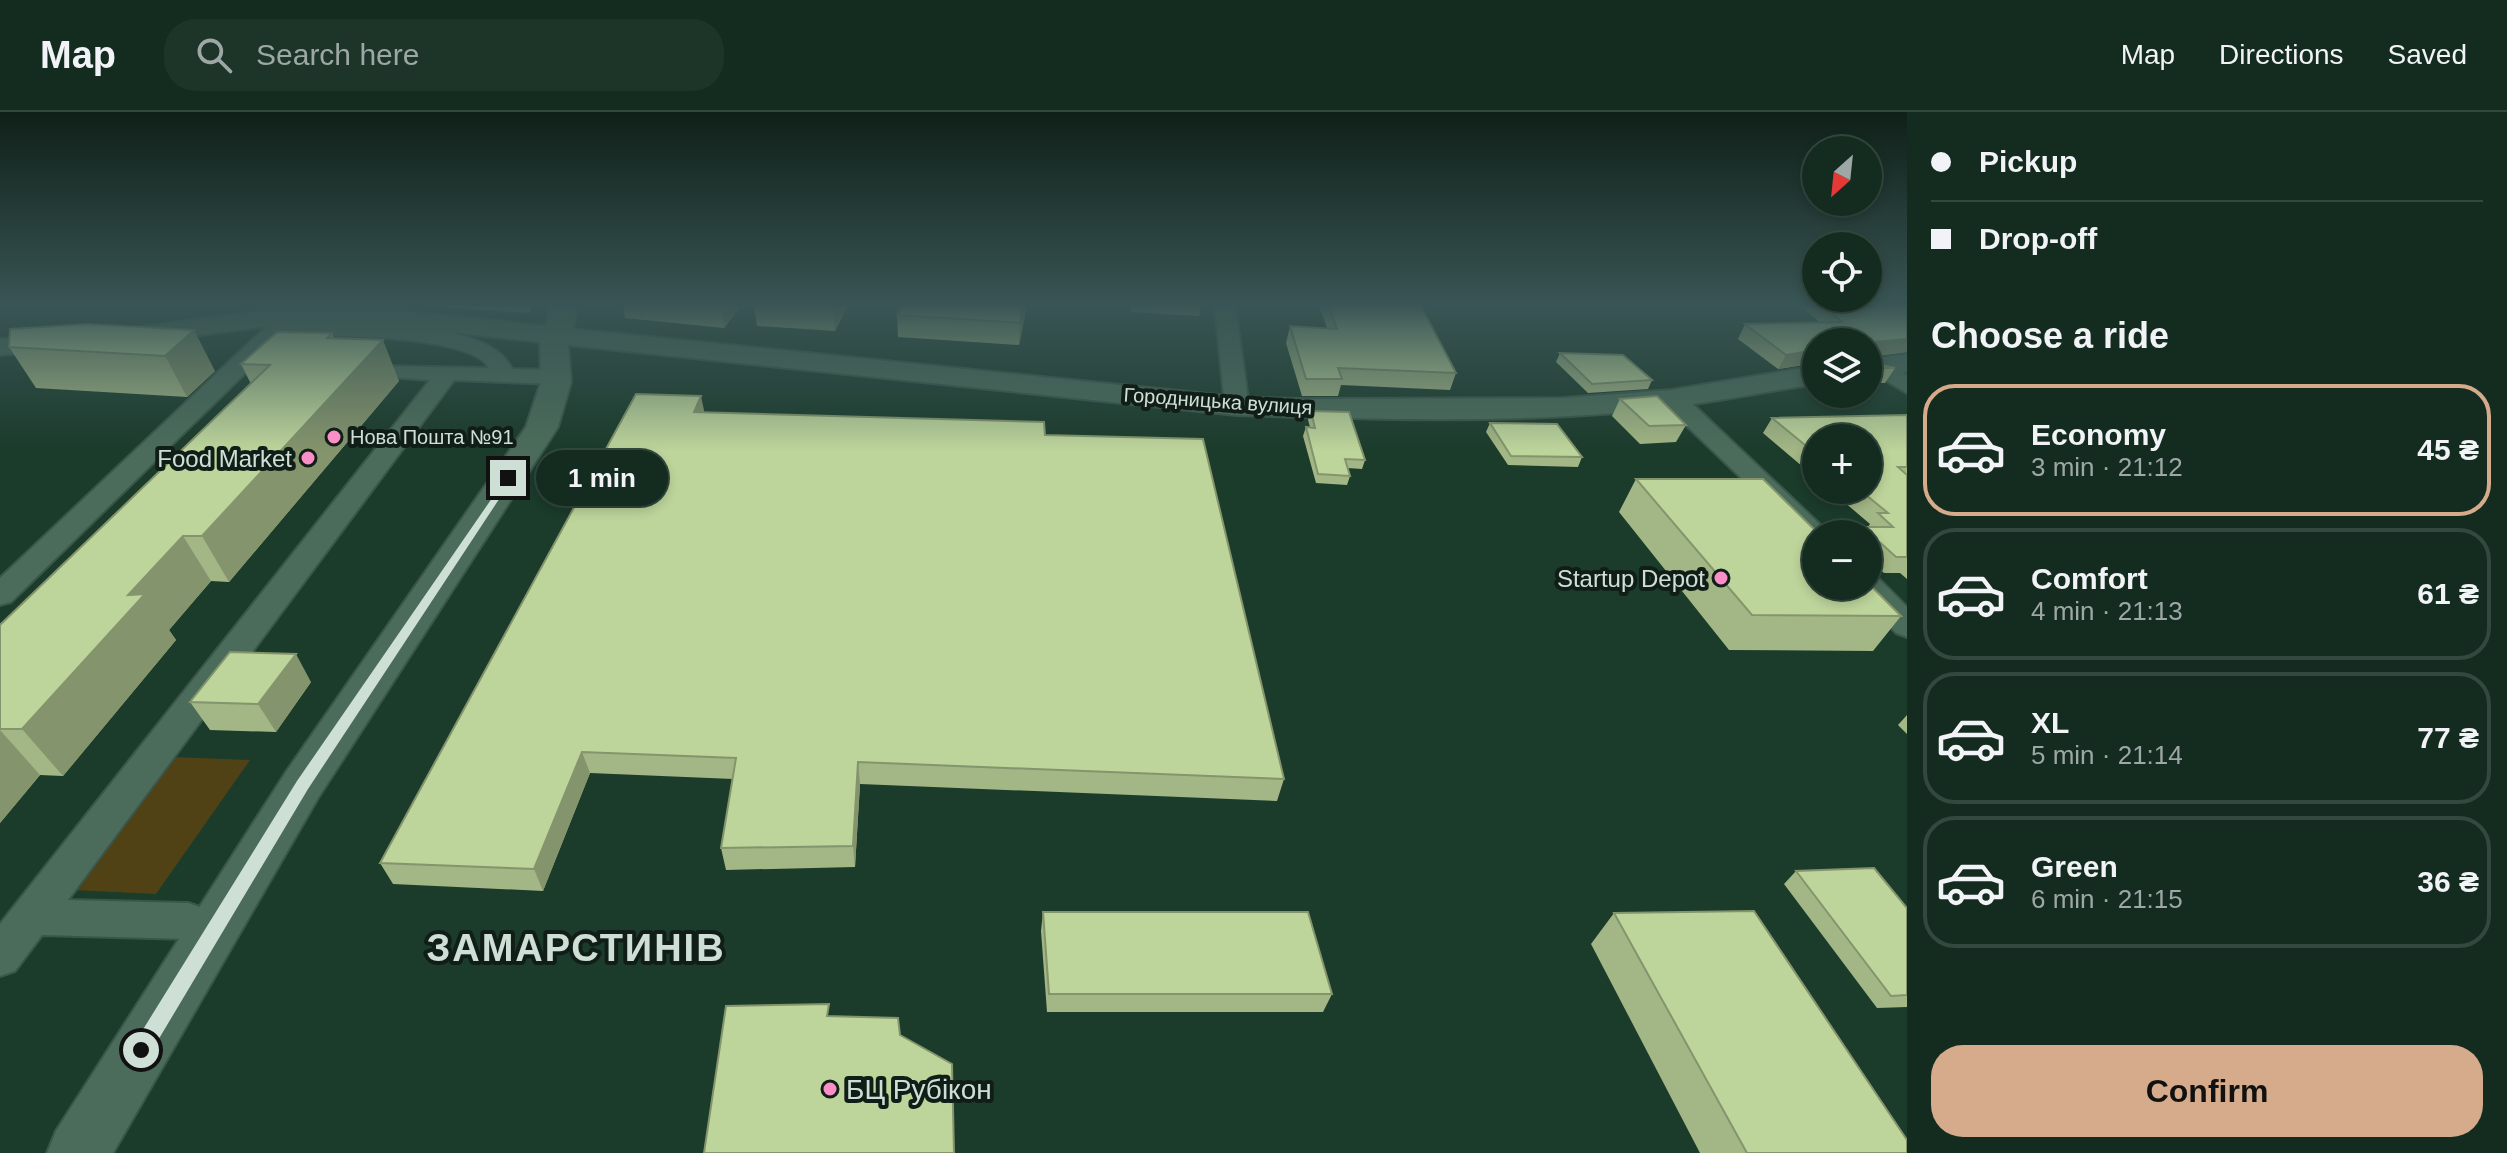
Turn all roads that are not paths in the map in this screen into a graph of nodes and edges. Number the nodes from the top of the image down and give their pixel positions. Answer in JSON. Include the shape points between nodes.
{"nodes":[{"id":1,"x":251,"y":355,"type":"edge"},
{"id":2,"x":490,"y":355,"type":"edge"},
{"id":3,"x":557,"y":355,"type":"edge"},
{"id":4,"x":832,"y":355,"type":"edge"},
{"id":5,"x":1231,"y":355,"type":"edge"},
{"id":6,"x":1884,"y":366,"type":"edge"},
{"id":7,"x":383,"y":371,"type":"dead end"},
{"id":8,"x":448,"y":372,"type":"junction"},
{"id":9,"x":503,"y":374,"type":"junction"},
{"id":10,"x":555,"y":377,"type":"junction"},
{"id":11,"x":1802,"y":377,"type":"edge"},
{"id":12,"x":1907,"y":386,"type":"edge"},
{"id":13,"x":1673,"y":399,"type":"junction"},
{"id":14,"x":1237,"y":406,"type":"junction"},
{"id":15,"x":1802,"y":521,"type":"edge"},
{"id":16,"x":0,"y":595,"type":"edge"},
{"id":17,"x":1882,"y":600,"type":"edge"},
{"id":18,"x":1907,"y":626,"type":"edge"},
{"id":19,"x":31,"y":917,"type":"junction"},
{"id":20,"x":188,"y":921,"type":"dead end"},
{"id":21,"x":0,"y":957,"type":"edge"},
{"id":22,"x":78,"y":1153,"type":"edge"}],
"edges":[{"from":1,"to":16,"type":"street"},
{"from":2,"to":9,"type":"street"},
{"from":3,"to":10,"type":"street"},
{"from":4,"to":14,"type":"street","name":"Городницька вулиця"},
{"from":5,"to":14,"type":"street"},
{"from":6,"to":12,"type":"street"},
{"from":7,"to":8,"type":"street"},
{"from":8,"to":9,"type":"street"},
{"from":8,"to":19,"type":"street"},
{"from":9,"to":10,"type":"street"},
{"from":10,"to":22,"type":"street","via":[[542,427],[302,785]]},
{"from":11,"to":13,"type":"street","name":"Городницька вулиця"},
{"from":13,"to":14,"type":"street","name":"Городницька вулиця","via":[[1480,409]]},
{"from":13,"to":15,"type":"street"},
{"from":17,"to":18,"type":"street"},
{"from":19,"to":20,"type":"street"},
{"from":19,"to":21,"type":"street"}]}
